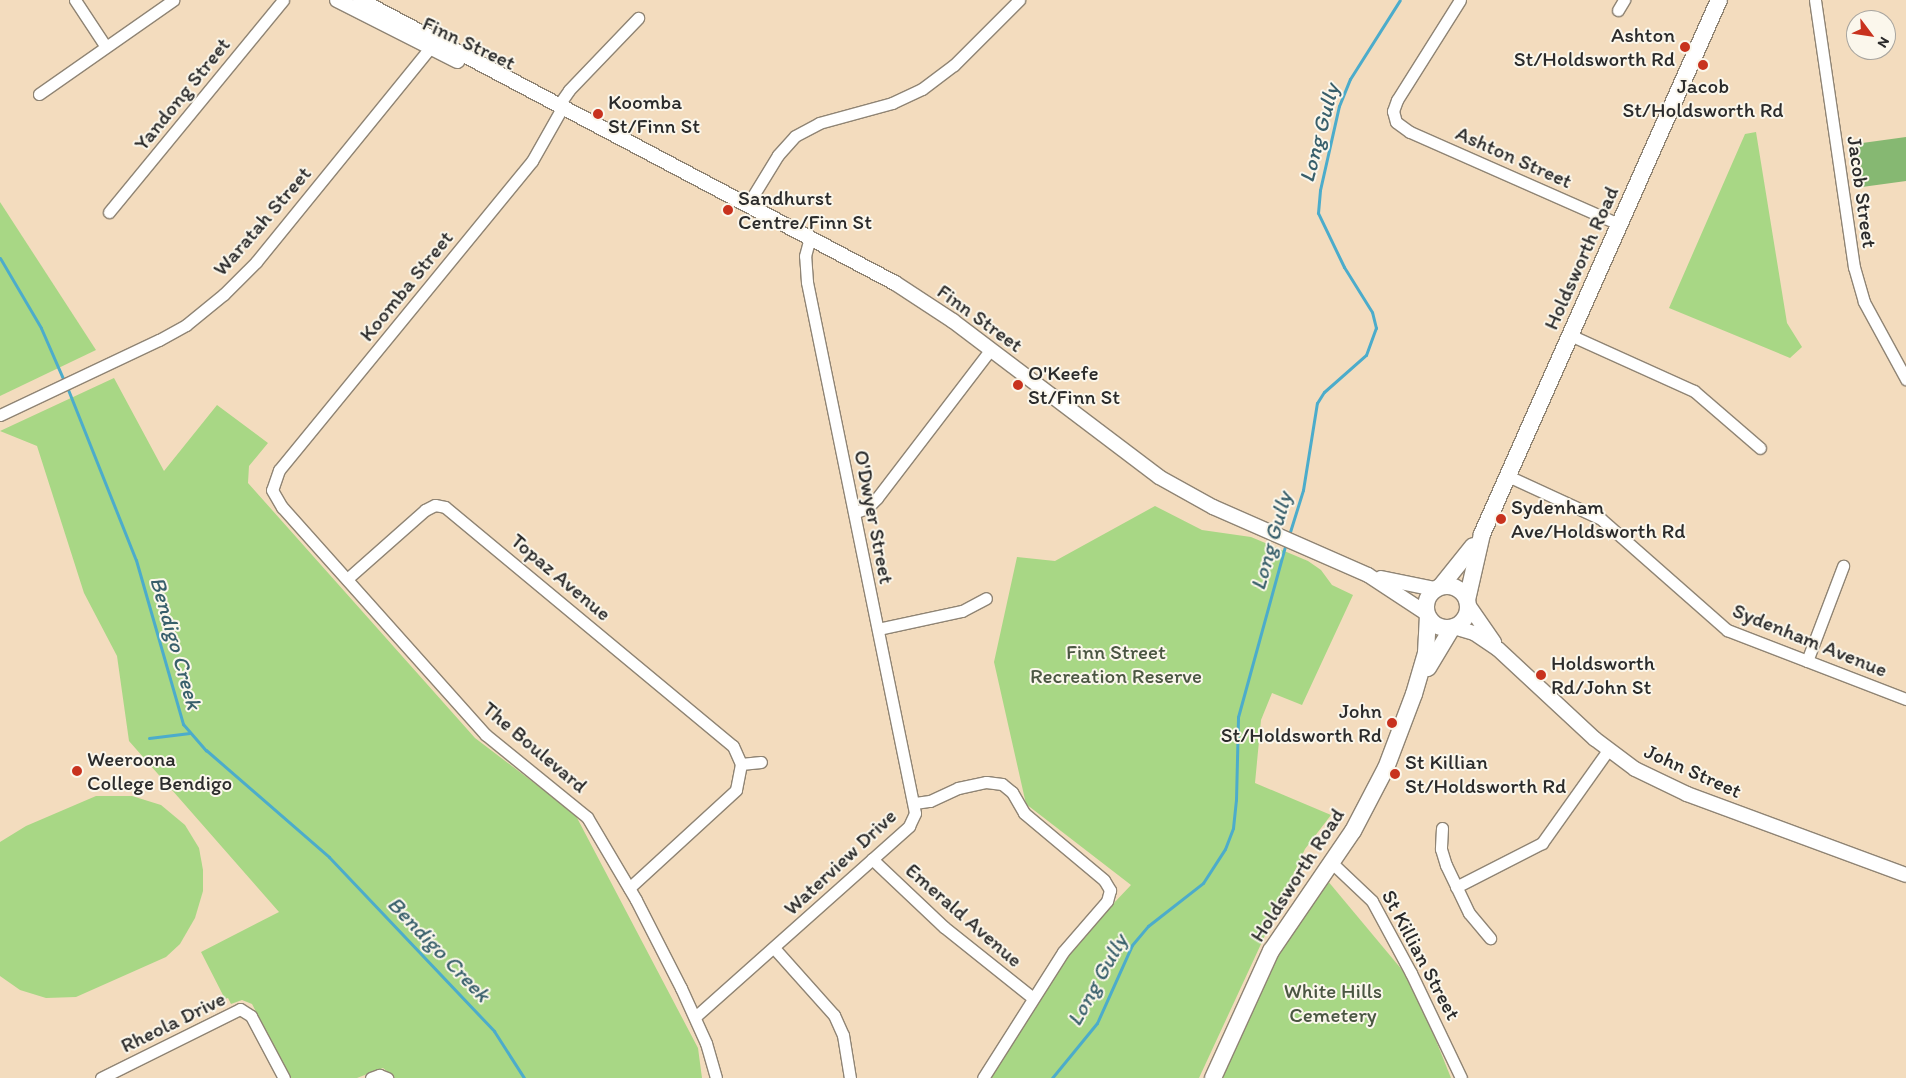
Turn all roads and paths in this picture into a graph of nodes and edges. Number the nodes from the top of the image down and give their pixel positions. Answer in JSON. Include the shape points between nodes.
{"nodes":[{"id":1,"x":75,"y":0,"type":"edge"},
{"id":2,"x":173,"y":0,"type":"edge"},
{"id":3,"x":283,"y":0,"type":"edge"},
{"id":4,"x":337,"y":0,"type":"edge"},
{"id":5,"x":360,"y":0,"type":"edge"},
{"id":6,"x":1019,"y":0,"type":"edge"},
{"id":7,"x":1460,"y":0,"type":"edge"},
{"id":8,"x":1719,"y":0,"type":"edge"},
{"id":9,"x":1816,"y":0,"type":"edge"},
{"id":10,"x":638,"y":18,"type":"dead end"},
{"id":11,"x":432,"y":44,"type":"junction"},
{"id":12,"x":106,"y":47,"type":"junction"},
{"id":13,"x":39,"y":94,"type":"dead end"},
{"id":14,"x":560,"y":107,"type":"junction"},
{"id":15,"x":748,"y":204,"type":"junction"},
{"id":16,"x":109,"y":212,"type":"dead end"},
{"id":17,"x":1619,"y":224,"type":"junction"},
{"id":18,"x":810,"y":237,"type":"junction"},
{"id":19,"x":1570,"y":335,"type":"junction"},
{"id":20,"x":990,"y":350,"type":"junction"},
{"id":21,"x":1906,"y":379,"type":"edge"},
{"id":22,"x":0,"y":415,"type":"edge"},
{"id":23,"x":1760,"y":448,"type":"dead end"},
{"id":24,"x":1508,"y":476,"type":"junction"},
{"id":25,"x":272,"y":484,"type":"joint"},
{"id":26,"x":856,"y":512,"type":"junction"},
{"id":27,"x":1482,"y":534,"type":"junction"},
{"id":28,"x":1843,"y":566,"type":"dead end"},
{"id":29,"x":1368,"y":575,"type":"junction"},
{"id":30,"x":347,"y":580,"type":"junction"},
{"id":31,"x":1438,"y":588,"type":"junction"},
{"id":32,"x":986,"y":598,"type":"dead end"},
{"id":33,"x":1468,"y":603,"type":"junction"},
{"id":34,"x":1427,"y":615,"type":"junction"},
{"id":35,"x":1453,"y":628,"type":"junction"},
{"id":36,"x":878,"y":629,"type":"junction"},
{"id":37,"x":1498,"y":649,"type":"junction"},
{"id":38,"x":1807,"y":661,"type":"junction"},
{"id":39,"x":1414,"y":694,"type":"junction"},
{"id":40,"x":1906,"y":699,"type":"edge"},
{"id":41,"x":1608,"y":750,"type":"junction"},
{"id":42,"x":761,"y":762,"type":"dead end"},
{"id":43,"x":741,"y":764,"type":"junction"},
{"id":44,"x":915,"y":804,"type":"junction"},
{"id":45,"x":1442,"y":828,"type":"dead end"},
{"id":46,"x":872,"y":859,"type":"junction"},
{"id":47,"x":1332,"y":863,"type":"junction"},
{"id":48,"x":1906,"y":875,"type":"edge"},
{"id":49,"x":1456,"y":887,"type":"junction"},
{"id":50,"x":629,"y":888,"type":"junction"},
{"id":51,"x":1490,"y":938,"type":"dead end"},
{"id":52,"x":774,"y":948,"type":"junction"},
{"id":53,"x":1034,"y":998,"type":"junction"},
{"id":54,"x":695,"y":1017,"type":"junction"},
{"id":55,"x":101,"y":1078,"type":"edge"},
{"id":56,"x":284,"y":1078,"type":"edge"},
{"id":57,"x":371,"y":1078,"type":"edge"},
{"id":58,"x":387,"y":1078,"type":"edge"},
{"id":59,"x":716,"y":1078,"type":"edge"},
{"id":60,"x":850,"y":1078,"type":"edge"},
{"id":61,"x":983,"y":1078,"type":"edge"},
{"id":62,"x":1213,"y":1078,"type":"edge"},
{"id":63,"x":1461,"y":1078,"type":"edge"}],
"edges":[{"from":1,"to":12,"type":"street"},
{"from":2,"to":12,"type":"street"},
{"from":3,"to":16,"type":"street","name":"Yandong Street"},
{"from":4,"to":11,"type":"street","name":"Finn Street"},
{"from":5,"to":11,"type":"street","name":"Finn Street"},
{"from":6,"to":15,"type":"street","via":[[954,66],[922,89],[892,103],[819,123],[794,136],[778,155]]},
{"from":7,"to":17,"type":"street","name":"Ashton Street","via":[[1397,100],[1393,111],[1396,122],[1410,132]]},
{"from":8,"to":17,"type":"main road","name":"Holdsworth Road"},
{"from":9,"to":21,"type":"street","name":"Jacob Street","via":[[1854,267],[1864,302]]},
{"from":10,"to":14,"type":"street","name":"Koomba Street","via":[[569,90]]},
{"from":11,"to":14,"type":"street","name":"Finn Street"},
{"from":11,"to":22,"type":"street","name":"Waratah Street","via":[[236,283],[186,324]]},
{"from":12,"to":13,"type":"street"},
{"from":14,"to":15,"type":"street","name":"Finn Street"},
{"from":14,"to":25,"type":"street","name":"Koomba Street","via":[[532,160],[285,463]]},
{"from":15,"to":18,"type":"street","name":"Finn Street"},
{"from":17,"to":19,"type":"main road","name":"Holdsworth Road"},
{"from":18,"to":20,"type":"street","name":"Finn Street","via":[[922,300]]},
{"from":18,"to":26,"type":"street","name":"O'Dwyer Street","via":[[805,256],[806,277]]},
{"from":19,"to":23,"type":"street","via":[[1694,391]]},
{"from":19,"to":24,"type":"main road","name":"Holdsworth Road"},
{"from":20,"to":26,"type":"street","via":[[877,498],[867,508]]},
{"from":20,"to":29,"type":"street","name":"Finn Street","via":[[1158,477],[1213,507]]},
{"from":24,"to":27,"type":"main road","name":"Holdsworth Road"},
{"from":24,"to":38,"type":"street","name":"Sydenham Avenue","via":[[1601,519],[1727,630]]},
{"from":25,"to":30,"type":"street","name":"The Boulevard","via":[[278,503]]},
{"from":26,"to":36,"type":"street","name":"O'Dwyer Street"},
{"from":27,"to":31,"type":"main road","name":"Holdsworth Road"},
{"from":27,"to":33,"type":"main road","name":"Holdsworth Road"},
{"from":28,"to":38,"type":"street"},
{"from":29,"to":31,"type":"street","name":"Finn Street"},
{"from":29,"to":34,"type":"street","name":"Finn Street"},
{"from":30,"to":43,"type":"street","name":"Topaz Avenue","via":[[425,510],[435,505],[445,507],[728,742]]},
{"from":30,"to":50,"type":"street","name":"The Boulevard","via":[[486,735],[581,810]]},
{"from":31,"to":33,"type":"main road","via":[[1454,586]]},
{"from":31,"to":34,"type":"main road","via":[[1427,600]]},
{"from":32,"to":36,"type":"street","via":[[962,611]]},
{"from":33,"to":35,"type":"main road","via":[[1465,619]]},
{"from":33,"to":37,"type":"street","name":"John Street"},
{"from":34,"to":35,"type":"main road","via":[[1438,626]]},
{"from":34,"to":39,"type":"main road","name":"Holdsworth Road","via":[[1427,647]]},
{"from":35,"to":37,"type":"street","name":"John Street","via":[[1474,633]]},
{"from":35,"to":39,"type":"main road","name":"Holdsworth Road"},
{"from":36,"to":44,"type":"street","name":"O'Dwyer Street"},
{"from":37,"to":41,"type":"street","name":"John Street"},
{"from":38,"to":40,"type":"street","name":"Sydenham Avenue"},
{"from":39,"to":47,"type":"main road","name":"Holdsworth Road","via":[[1371,798]]},
{"from":41,"to":48,"type":"street","name":"John Street","via":[[1635,769],[1688,794]]},
{"from":41,"to":49,"type":"street","via":[[1542,843]]},
{"from":42,"to":43,"type":"street"},
{"from":43,"to":50,"type":"street","via":[[739,784],[732,796]]},
{"from":44,"to":46,"type":"street","name":"Waterview Drive","via":[[911,823]]},
{"from":44,"to":53,"type":"street","name":"Waterview Drive","via":[[958,788],[986,782],[1002,784],[1012,792],[1024,813],[1108,886],[1107,901],[1072,938]]},
{"from":45,"to":49,"type":"street","via":[[1442,856]]},
{"from":46,"to":52,"type":"street","name":"Waterview Drive"},
{"from":46,"to":53,"type":"street","name":"Emerald Avenue","via":[[944,927]]},
{"from":47,"to":62,"type":"main road","name":"Holdsworth Road","via":[[1271,951]]},
{"from":47,"to":63,"type":"street","name":"St Killian Street","via":[[1362,888],[1372,901],[1412,973]]},
{"from":49,"to":51,"type":"street","via":[[1469,913]]},
{"from":50,"to":54,"type":"street","name":"The Boulevard"},
{"from":52,"to":54,"type":"street","name":"Waterview Drive"},
{"from":52,"to":60,"type":"street","via":[[834,1014],[843,1035]]},
{"from":53,"to":61,"type":"street","name":"Waterview Drive"},
{"from":54,"to":59,"type":"street","name":"The Boulevard"},
{"from":55,"to":56,"type":"street","name":"Rheola Drive","via":[[240,1009],[252,1016]]},
{"from":57,"to":58,"type":"street","via":[[379,1075]]}]}
